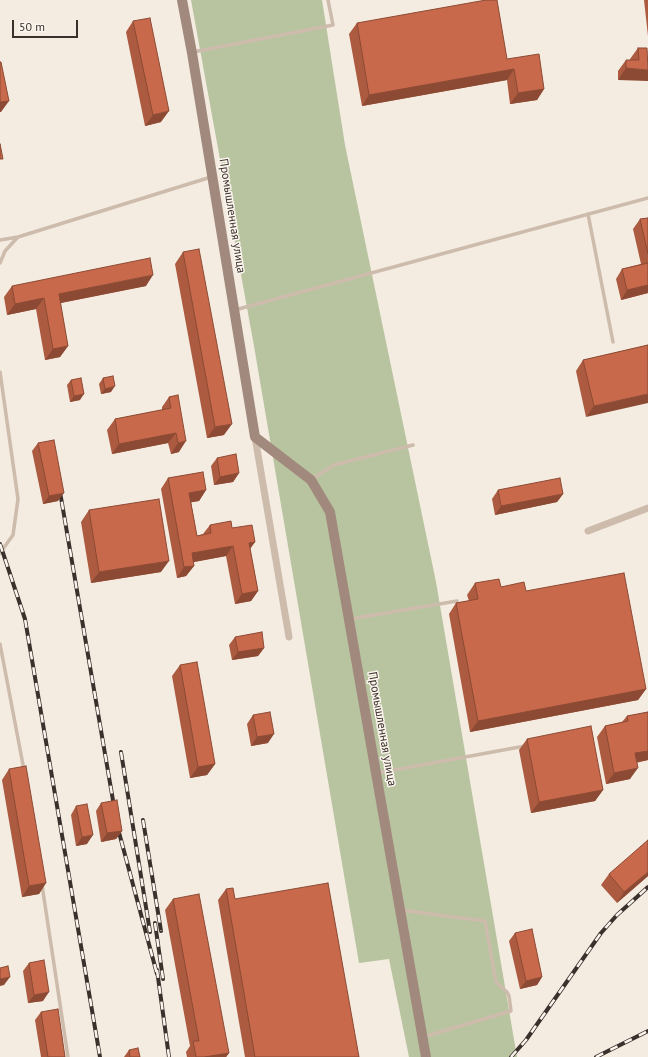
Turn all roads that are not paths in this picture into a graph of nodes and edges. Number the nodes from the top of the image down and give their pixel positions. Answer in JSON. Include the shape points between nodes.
{"nodes":[{"id":1,"x":182,"y":0,"type":"edge"},
{"id":2,"x":328,"y":0,"type":"edge"},
{"id":3,"x":192,"y":52,"type":"junction"},
{"id":4,"x":212,"y":177,"type":"junction"},
{"id":5,"x":648,"y":198,"type":"edge"},
{"id":6,"x":588,"y":214,"type":"junction"},
{"id":7,"x":18,"y":238,"type":"junction"},
{"id":8,"x":0,"y":240,"type":"edge"},
{"id":9,"x":0,"y":263,"type":"edge"},
{"id":10,"x":234,"y":310,"type":"junction"},
{"id":11,"x":613,"y":342,"type":"dead end"},
{"id":12,"x":0,"y":372,"type":"edge"},
{"id":13,"x":255,"y":437,"type":"junction"},
{"id":14,"x":413,"y":445,"type":"dead end"},
{"id":15,"x":311,"y":480,"type":"junction"},
{"id":16,"x":648,"y":508,"type":"edge"},
{"id":17,"x":588,"y":532,"type":"dead end"},
{"id":18,"x":0,"y":553,"type":"edge"},
{"id":19,"x":457,"y":601,"type":"edge"},
{"id":20,"x":349,"y":620,"type":"junction"},
{"id":21,"x":289,"y":637,"type":"dead end"},
{"id":22,"x":0,"y":644,"type":"edge"},
{"id":23,"x":528,"y":745,"type":"edge"},
{"id":24,"x":376,"y":773,"type":"junction"},
{"id":25,"x":25,"y":775,"type":"edge"},
{"id":26,"x":40,"y":877,"type":"edge"},
{"id":27,"x":400,"y":910,"type":"junction"},
{"id":28,"x":422,"y":1037,"type":"junction"},
{"id":29,"x":68,"y":1057,"type":"edge"},
{"id":30,"x":426,"y":1057,"type":"edge"}],
"edges":[{"from":1,"to":3,"type":"street","name":"Промышленная улица"},
{"from":2,"to":3,"type":"lane","via":[[332,25]]},
{"from":3,"to":4,"type":"street","name":"Промышленная улица"},
{"from":4,"to":7,"type":"lane"},
{"from":4,"to":10,"type":"street","name":"Промышленная улица"},
{"from":5,"to":6,"type":"lane"},
{"from":6,"to":10,"type":"lane"},
{"from":6,"to":11,"type":"lane"},
{"from":7,"to":8,"type":"lane"},
{"from":7,"to":9,"type":"lane","via":[[5,251]]},
{"from":10,"to":13,"type":"street","name":"Промышленная улица"},
{"from":12,"to":18,"type":"lane","via":[[18,499],[13,535]]},
{"from":13,"to":15,"type":"street","name":"Промышленная улица"},
{"from":13,"to":21,"type":"street","name":"Промышленная улица"},
{"from":14,"to":15,"type":"lane","via":[[334,465]]},
{"from":15,"to":20,"type":"street","name":"Промышленная улица","via":[[330,512]]},
{"from":16,"to":17,"type":"street"},
{"from":19,"to":20,"type":"lane"},
{"from":20,"to":24,"type":"street","name":"Промышленная улица"},
{"from":22,"to":25,"type":"lane"},
{"from":23,"to":24,"type":"lane"},
{"from":24,"to":27,"type":"street","name":"Промышленная улица"},
{"from":26,"to":29,"type":"lane"},
{"from":27,"to":28,"type":"street","name":"Промышленная улица"},
{"from":27,"to":28,"type":"lane","via":[[485,921],[496,982],[509,996],[511,1011]]},
{"from":28,"to":30,"type":"street","name":"Промышленная улица"}]}
